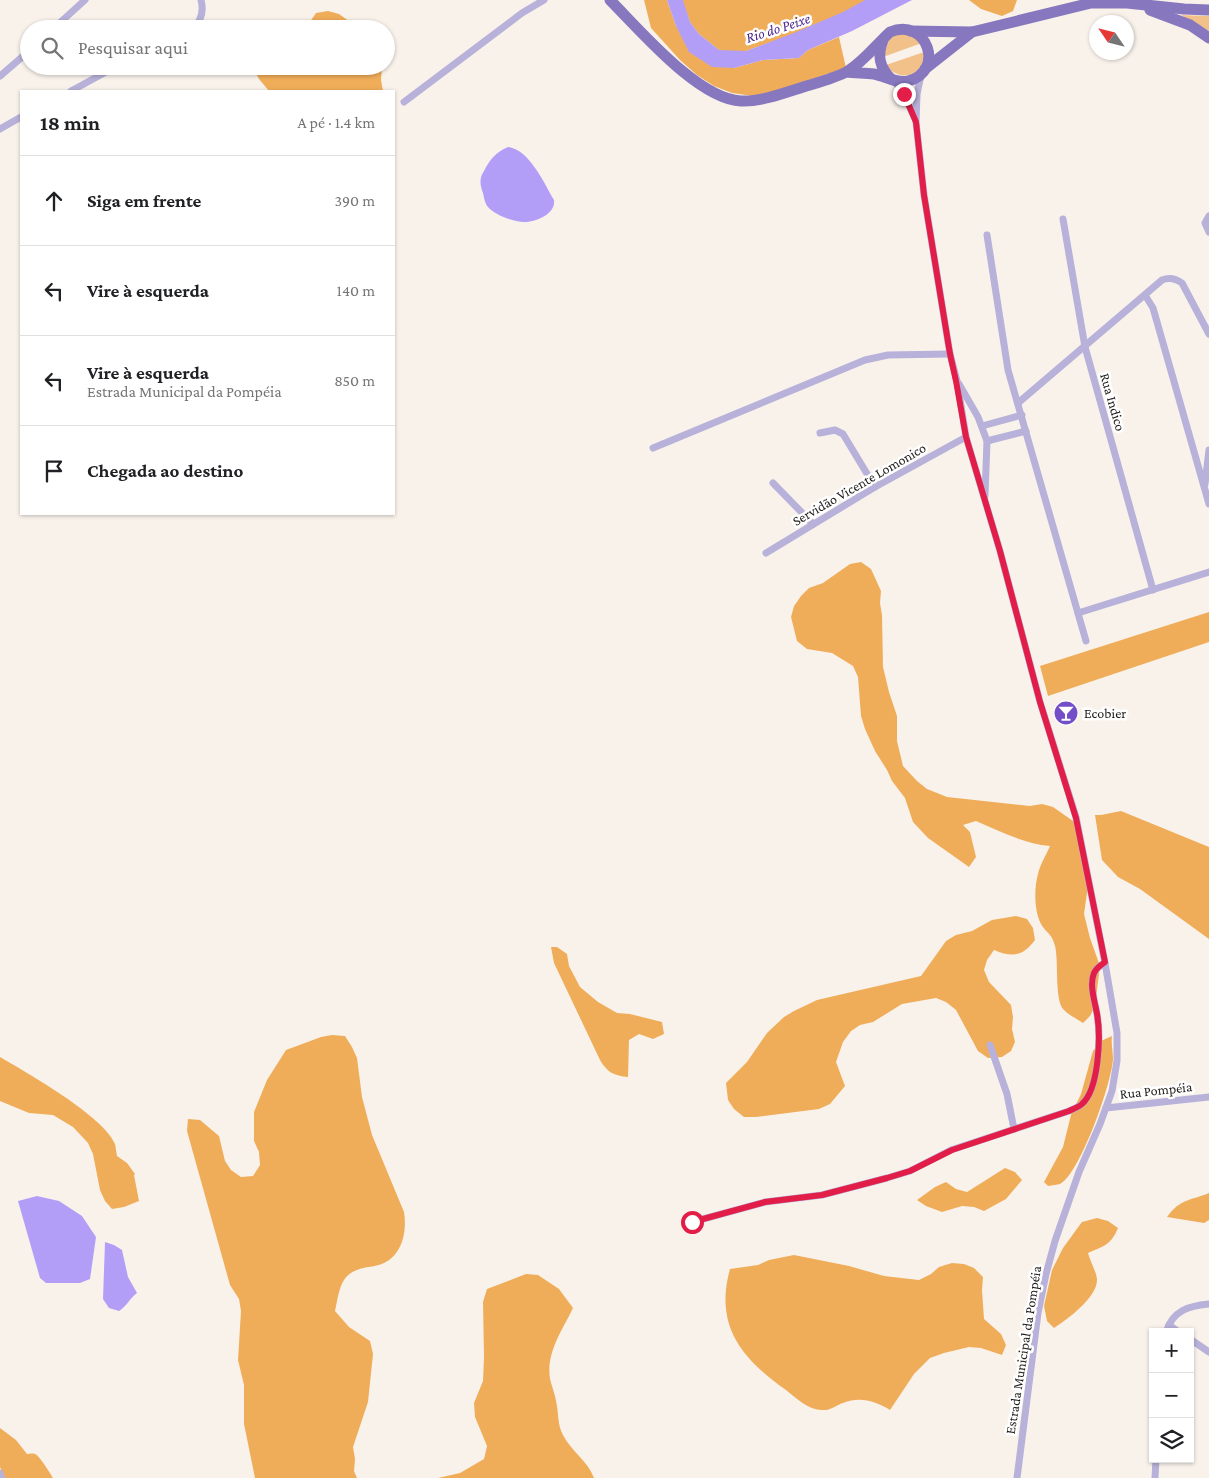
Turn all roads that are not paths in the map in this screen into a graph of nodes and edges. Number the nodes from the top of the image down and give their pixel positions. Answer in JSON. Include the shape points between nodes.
{"nodes":[{"id":1,"x":85,"y":0,"type":"edge"},
{"id":2,"x":201,"y":0,"type":"edge"},
{"id":3,"x":544,"y":0,"type":"edge"},
{"id":4,"x":610,"y":0,"type":"edge"},
{"id":5,"x":1127,"y":2,"type":"junction"},
{"id":6,"x":1209,"y":10,"type":"edge"},
{"id":7,"x":63,"y":20,"type":"edge"},
{"id":8,"x":200,"y":20,"type":"edge"},
{"id":9,"x":910,"y":31,"type":"junction"},
{"id":10,"x":972,"y":32,"type":"junction"},
{"id":11,"x":1209,"y":38,"type":"edge"},
{"id":12,"x":883,"y":39,"type":"junction"},
{"id":13,"x":20,"y":59,"type":"edge"},
{"id":14,"x":846,"y":72,"type":"junction"},
{"id":15,"x":923,"y":72,"type":"junction"},
{"id":16,"x":100,"y":75,"type":"edge"},
{"id":17,"x":0,"y":76,"type":"edge"},
{"id":18,"x":893,"y":80,"type":"junction"},
{"id":19,"x":73,"y":90,"type":"edge"},
{"id":20,"x":404,"y":102,"type":"dead end"},
{"id":21,"x":20,"y":118,"type":"edge"},
{"id":22,"x":916,"y":122,"type":"junction"},
{"id":23,"x":0,"y":128,"type":"edge"},
{"id":24,"x":1209,"y":216,"type":"edge"},
{"id":25,"x":1063,"y":219,"type":"dead end"},
{"id":26,"x":1209,"y":232,"type":"edge"},
{"id":27,"x":987,"y":235,"type":"dead end"},
{"id":28,"x":1145,"y":295,"type":"junction"},
{"id":29,"x":1209,"y":334,"type":"edge"},
{"id":30,"x":1085,"y":347,"type":"junction"},
{"id":31,"x":950,"y":354,"type":"junction"},
{"id":32,"x":956,"y":381,"type":"junction"},
{"id":33,"x":1018,"y":403,"type":"junction"},
{"id":34,"x":1022,"y":415,"type":"junction"},
{"id":35,"x":982,"y":426,"type":"junction"},
{"id":36,"x":1026,"y":431,"type":"junction"},
{"id":37,"x":820,"y":433,"type":"dead end"},
{"id":38,"x":966,"y":437,"type":"junction"},
{"id":39,"x":987,"y":441,"type":"junction"},
{"id":40,"x":653,"y":448,"type":"dead end"},
{"id":41,"x":1209,"y":450,"type":"edge"},
{"id":42,"x":773,"y":483,"type":"dead end"},
{"id":43,"x":1204,"y":487,"type":"junction"},
{"id":44,"x":875,"y":488,"type":"junction"},
{"id":45,"x":984,"y":502,"type":"junction"},
{"id":46,"x":1209,"y":504,"type":"edge"},
{"id":47,"x":813,"y":524,"type":"junction"},
{"id":48,"x":766,"y":553,"type":"dead end"},
{"id":49,"x":1209,"y":572,"type":"edge"},
{"id":50,"x":1153,"y":590,"type":"junction"},
{"id":51,"x":1078,"y":613,"type":"junction"},
{"id":52,"x":1086,"y":641,"type":"dead end"},
{"id":53,"x":1105,"y":962,"type":"junction"},
{"id":54,"x":990,"y":1045,"type":"dead end"},
{"id":55,"x":1209,"y":1097,"type":"edge"},
{"id":56,"x":1106,"y":1108,"type":"junction"},
{"id":57,"x":1014,"y":1129,"type":"junction"},
{"id":58,"x":692,"y":1222,"type":"dead end"},
{"id":59,"x":1209,"y":1304,"type":"edge"},
{"id":60,"x":1168,"y":1328,"type":"edge"},
{"id":61,"x":1194,"y":1342,"type":"edge"},
{"id":62,"x":1209,"y":1352,"type":"edge"},
{"id":63,"x":1156,"y":1463,"type":"edge"},
{"id":64,"x":0,"y":1473,"type":"edge"},
{"id":65,"x":2,"y":1478,"type":"edge"},
{"id":66,"x":1017,"y":1478,"type":"edge"},
{"id":67,"x":1155,"y":1478,"type":"edge"}],
"edges":[{"from":1,"to":7,"type":"street"},
{"from":2,"to":8,"type":"street"},
{"from":3,"to":20,"type":"street"},
{"from":4,"to":14,"type":"main road","via":[[698,84],[727,98],[741,101],[759,99]]},
{"from":5,"to":6,"type":"main road"},
{"from":5,"to":10,"type":"main road","via":[[1091,3]]},
{"from":5,"to":11,"type":"main road","via":[[1184,22]]},
{"from":9,"to":10,"type":"main road"},
{"from":9,"to":12,"type":"main road","via":[[896,30]]},
{"from":9,"to":15,"type":"main road","via":[[924,40],[928,48]]},
{"from":10,"to":15,"type":"main road"},
{"from":12,"to":14,"type":"main road"},
{"from":12,"to":18,"type":"main road","via":[[880,65]]},
{"from":13,"to":17,"type":"street"},
{"from":14,"to":18,"type":"main road","via":[[874,74]]},
{"from":15,"to":18,"type":"main road","via":[[908,81]]},
{"from":15,"to":22,"type":"street","name":"Estrada Municipal da Pompéia","via":[[917,94]]},
{"from":16,"to":19,"type":"street"},
{"from":18,"to":22,"type":"street","name":"Estrada Municipal da Pompéia","via":[[904,94]]},
{"from":21,"to":23,"type":"street"},
{"from":22,"to":31,"type":"street","name":"Estrada Municipal da Pompéia","via":[[924,195]]},
{"from":24,"to":26,"type":"street","via":[[1205,224]]},
{"from":25,"to":30,"type":"street","name":"Rua Indico"},
{"from":27,"to":33,"type":"street","via":[[1003,347]]},
{"from":28,"to":29,"type":"street","via":[[1162,280],[1178,280]]},
{"from":28,"to":30,"type":"street"},
{"from":28,"to":43,"type":"street","via":[[1153,308]]},
{"from":30,"to":33,"type":"street"},
{"from":30,"to":50,"type":"street","name":"Rua Indico"},
{"from":31,"to":32,"type":"street","name":"Estrada Municipal da Pompéia"},
{"from":31,"to":40,"type":"street","via":[[888,355],[864,360]]},
{"from":32,"to":35,"type":"street"},
{"from":32,"to":38,"type":"street","name":"Estrada Municipal da Pompéia"},
{"from":33,"to":34,"type":"street"},
{"from":34,"to":35,"type":"street"},
{"from":34,"to":36,"type":"street"},
{"from":35,"to":39,"type":"street"},
{"from":36,"to":39,"type":"street"},
{"from":36,"to":51,"type":"street"},
{"from":37,"to":44,"type":"street","via":[[835,430],[843,434]]},
{"from":38,"to":44,"type":"street","name":"Servidão Vicente Lomonico"},
{"from":38,"to":45,"type":"street","name":"Estrada Municipal da Pompéia"},
{"from":39,"to":45,"type":"street"},
{"from":41,"to":43,"type":"street"},
{"from":42,"to":47,"type":"street"},
{"from":43,"to":46,"type":"street"},
{"from":44,"to":47,"type":"street","name":"Servidão Vicente Lomonico"},
{"from":45,"to":53,"type":"street","name":"Estrada Municipal da Pompéia","via":[[1076,818]]},
{"from":47,"to":48,"type":"street","name":"Servidão Vicente Lomonico"},
{"from":49,"to":50,"type":"street"},
{"from":50,"to":51,"type":"street"},
{"from":51,"to":52,"type":"street"},
{"from":53,"to":56,"type":"street","name":"Estrada Municipal da Pompéia","via":[[1117,1052],[1112,1091]]},
{"from":53,"to":57,"type":"street","via":[[1093,974],[1098,1046],[1090,1094],[1082,1104],[1069,1111]]},
{"from":54,"to":57,"type":"street","via":[[1007,1094]]},
{"from":55,"to":56,"type":"street","name":"Rua Pompéia"},
{"from":56,"to":66,"type":"street","name":"Estrada Municipal da Pompéia","via":[[1079,1172],[1046,1274]]},
{"from":57,"to":58,"type":"street","via":[[952,1150],[910,1171],[887,1178],[822,1195],[765,1202]]},
{"from":59,"to":60,"type":"street","via":[[1192,1305],[1183,1310]]},
{"from":61,"to":62,"type":"street"},
{"from":63,"to":67,"type":"street"},
{"from":64,"to":65,"type":"street"}]}
